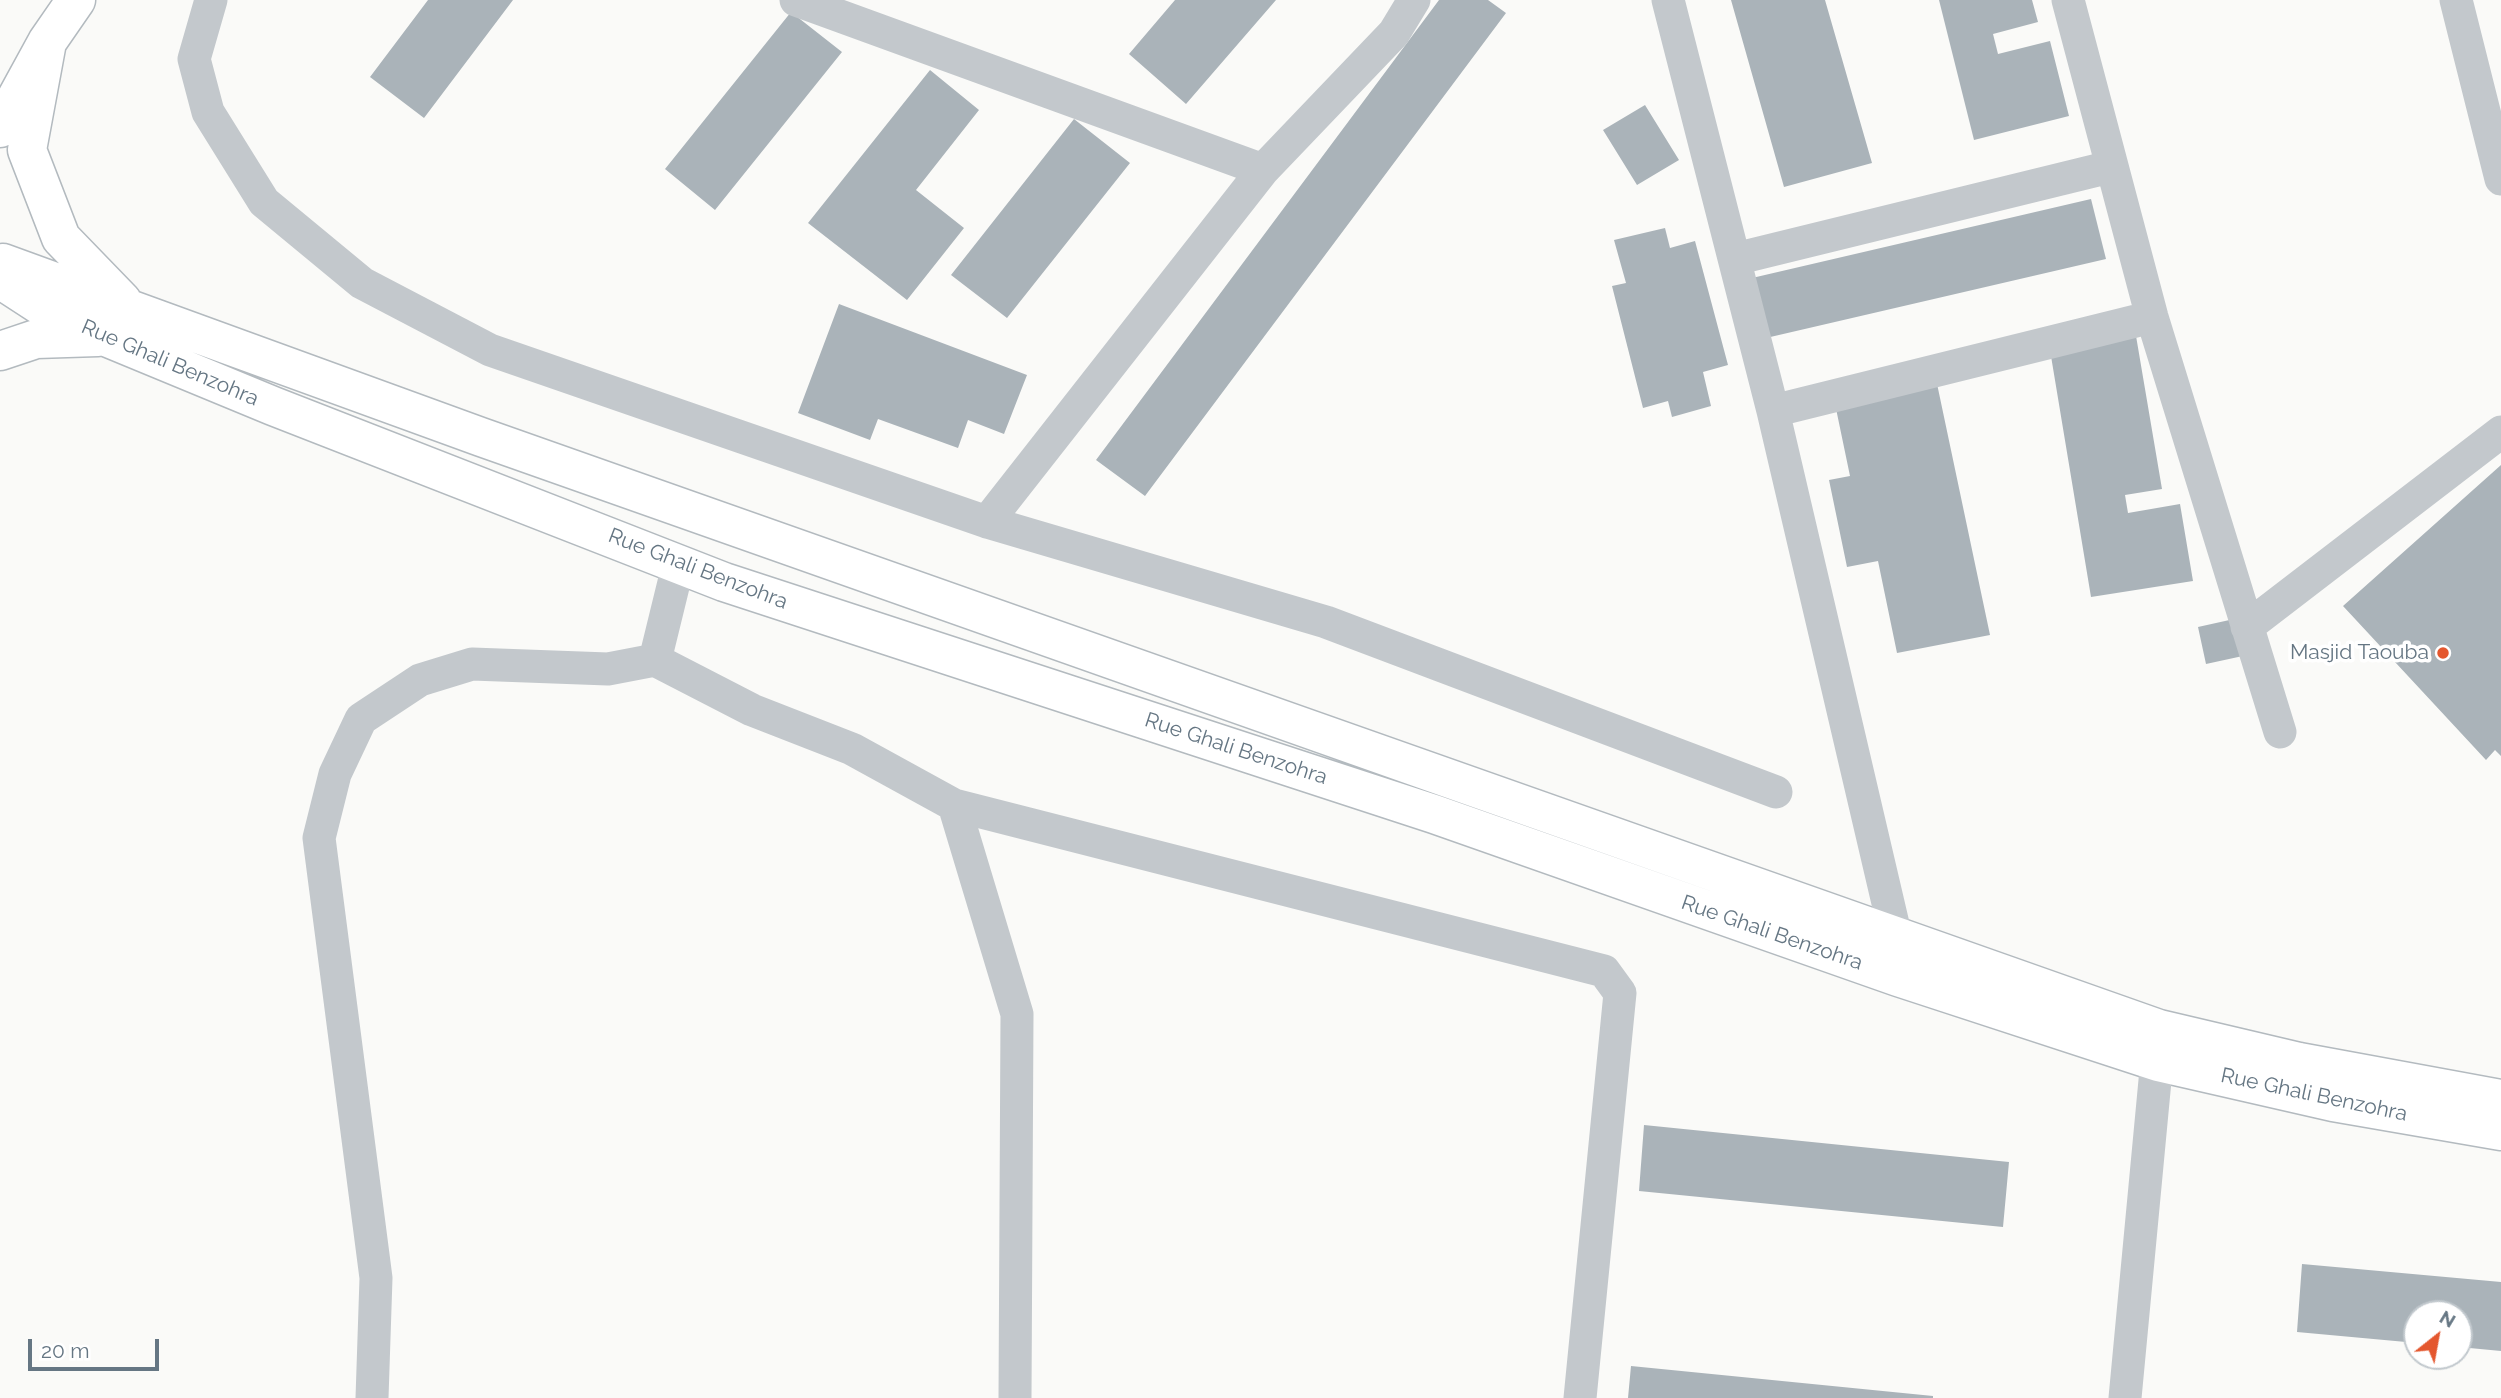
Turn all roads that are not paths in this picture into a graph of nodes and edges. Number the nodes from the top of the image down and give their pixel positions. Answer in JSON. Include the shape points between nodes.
{"nodes":[{"id":1,"x":76,"y":0,"type":"edge"},
{"id":2,"x":211,"y":0,"type":"edge"},
{"id":3,"x":796,"y":0,"type":"edge"},
{"id":4,"x":1414,"y":0,"type":"edge"},
{"id":5,"x":1668,"y":0,"type":"edge"},
{"id":6,"x":2068,"y":0,"type":"edge"},
{"id":7,"x":2456,"y":0,"type":"edge"},
{"id":8,"x":47,"y":42,"type":"junction"},
{"id":9,"x":0,"y":78,"type":"edge"},
{"id":10,"x":0,"y":128,"type":"edge"},
{"id":11,"x":2110,"y":167,"type":"junction"},
{"id":12,"x":1264,"y":170,"type":"junction"},
{"id":13,"x":2501,"y":180,"type":"edge"},
{"id":14,"x":1735,"y":259,"type":"junction"},
{"id":15,"x":0,"y":261,"type":"edge"},
{"id":16,"x":0,"y":279,"type":"edge"},
{"id":17,"x":2152,"y":317,"type":"junction"},
{"id":18,"x":117,"y":322,"type":"junction"},
{"id":19,"x":0,"y":351,"type":"edge"},
{"id":20,"x":1773,"y":411,"type":"junction"},
{"id":21,"x":2501,"y":432,"type":"edge"},
{"id":22,"x":987,"y":522,"type":"junction"},
{"id":23,"x":679,"y":562,"type":"junction"},
{"id":24,"x":2247,"y":627,"type":"junction"},
{"id":25,"x":655,"y":660,"type":"junction"},
{"id":26,"x":2280,"y":732,"type":"dead end"},
{"id":27,"x":1776,"y":792,"type":"dead end"},
{"id":28,"x":954,"y":805,"type":"junction"},
{"id":29,"x":1896,"y":937,"type":"junction"},
{"id":30,"x":1898,"y":977,"type":"junction"},
{"id":31,"x":2158,"y":1045,"type":"junction"},
{"id":32,"x":2501,"y":1098,"type":"edge"},
{"id":33,"x":2501,"y":1132,"type":"edge"},
{"id":34,"x":372,"y":1398,"type":"edge"},
{"id":35,"x":1015,"y":1398,"type":"edge"},
{"id":36,"x":1580,"y":1398,"type":"edge"},
{"id":37,"x":2125,"y":1398,"type":"edge"}],
"edges":[{"from":1,"to":8,"type":"main road"},
{"from":2,"to":22,"type":"street","via":[[194,58],[208,113],[264,202],[362,283],[490,350]]},
{"from":3,"to":12,"type":"street"},
{"from":4,"to":12,"type":"street","via":[[1394,33]]},
{"from":5,"to":14,"type":"street"},
{"from":6,"to":11,"type":"street"},
{"from":7,"to":13,"type":"street"},
{"from":8,"to":9,"type":"main road"},
{"from":8,"to":10,"type":"main road"},
{"from":8,"to":18,"type":"main road","via":[[27,150],[61,238]]},
{"from":11,"to":14,"type":"street"},
{"from":11,"to":17,"type":"street"},
{"from":12,"to":22,"type":"street"},
{"from":14,"to":20,"type":"street"},
{"from":15,"to":18,"type":"main road","name":"Rue Ghali Benzohra"},
{"from":16,"to":18,"type":"main road","name":"Rue Ghali Benzohra","via":[[61,318]]},
{"from":17,"to":20,"type":"street"},
{"from":17,"to":24,"type":"street"},
{"from":18,"to":19,"type":"main road"},
{"from":18,"to":23,"type":"main road","name":"Rue Ghali Benzohra","via":[[273,407]]},
{"from":18,"to":29,"type":"main road","name":"Rue Ghali Benzohra","via":[[481,437]]},
{"from":20,"to":29,"type":"street"},
{"from":21,"to":24,"type":"street"},
{"from":22,"to":27,"type":"street","via":[[1326,622]]},
{"from":23,"to":25,"type":"street"},
{"from":23,"to":30,"type":"main road","name":"Rue Ghali Benzohra","via":[[724,582],[1434,814]]},
{"from":24,"to":26,"type":"street"},
{"from":25,"to":28,"type":"street","via":[[752,709],[852,749]]},
{"from":25,"to":34,"type":"street","via":[[608,669],[472,664],[420,680],[361,719],[335,774],[319,838],[376,1279]]},
{"from":28,"to":35,"type":"street","via":[[1017,1014]]},
{"from":28,"to":36,"type":"street","via":[[1604,971],[1620,993]]},
{"from":29,"to":30,"type":"street"},
{"from":29,"to":31,"type":"main road","name":"Rue Ghali Benzohra"},
{"from":30,"to":31,"type":"main road","name":"Rue Ghali Benzohra"},
{"from":31,"to":32,"type":"main road","name":"Rue Ghali Benzohra","via":[[2313,1065]]},
{"from":31,"to":33,"type":"main road","name":"Rue Ghali Benzohra","via":[[2333,1102]]},
{"from":31,"to":37,"type":"street"}]}
